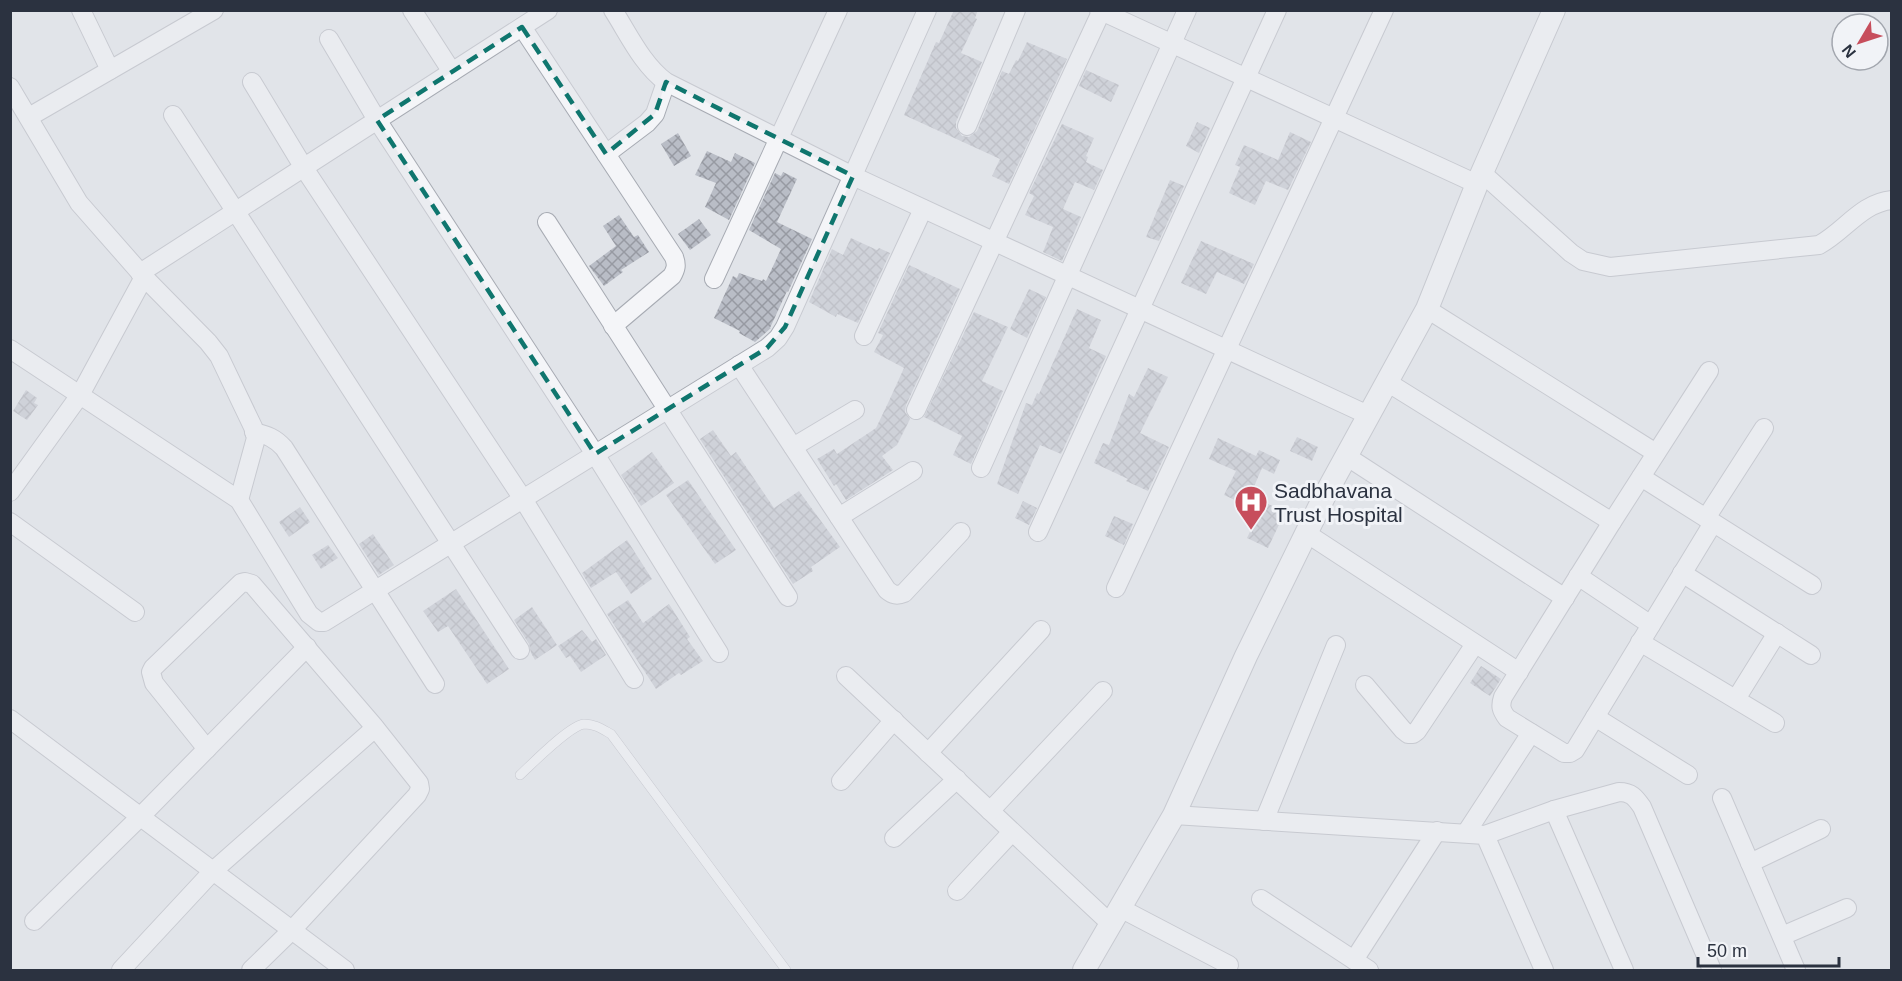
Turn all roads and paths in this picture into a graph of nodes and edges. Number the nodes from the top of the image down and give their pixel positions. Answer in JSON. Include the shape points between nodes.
{"nodes":[{"id":1,"x":81,"y":10,"type":"edge"},
{"id":2,"x":214,"y":10,"type":"edge"},
{"id":3,"x":412,"y":10,"type":"edge"},
{"id":4,"x":548,"y":10,"type":"edge"},
{"id":5,"x":613,"y":10,"type":"edge"},
{"id":6,"x":838,"y":10,"type":"edge"},
{"id":7,"x":927,"y":10,"type":"edge"},
{"id":8,"x":1016,"y":10,"type":"edge"},
{"id":9,"x":1187,"y":10,"type":"edge"},
{"id":10,"x":1277,"y":10,"type":"edge"},
{"id":11,"x":1384,"y":10,"type":"edge"},
{"id":12,"x":1554,"y":10,"type":"edge"},
{"id":13,"x":1101,"y":11,"type":"edge"},
{"id":14,"x":522,"y":27,"type":"junction"},
{"id":15,"x":329,"y":39,"type":"dead end"},
{"id":16,"x":1172,"y":44,"type":"junction"},
{"id":17,"x":110,"y":70,"type":"junction"},
{"id":18,"x":452,"y":72,"type":"junction"},
{"id":19,"x":1245,"y":77,"type":"junction"},
{"id":20,"x":252,"y":82,"type":"dead end"},
{"id":21,"x":666,"y":82,"type":"junction"},
{"id":22,"x":10,"y":87,"type":"edge"},
{"id":23,"x":173,"y":115,"type":"dead end"},
{"id":24,"x":29,"y":117,"type":"junction"},
{"id":25,"x":1333,"y":118,"type":"junction"},
{"id":26,"x":377,"y":120,"type":"junction"},
{"id":27,"x":967,"y":126,"type":"dead end"},
{"id":28,"x":778,"y":138,"type":"junction"},
{"id":29,"x":606,"y":154,"type":"junction"},
{"id":30,"x":304,"y":168,"type":"junction"},
{"id":31,"x":853,"y":176,"type":"junction"},
{"id":32,"x":1480,"y":179,"type":"junction"},
{"id":33,"x":1892,"y":200,"type":"edge"},
{"id":34,"x":923,"y":208,"type":"junction"},
{"id":35,"x":234,"y":212,"type":"junction"},
{"id":36,"x":547,"y":222,"type":"dead end"},
{"id":37,"x":994,"y":241,"type":"junction"},
{"id":38,"x":142,"y":275,"type":"junction"},
{"id":39,"x":1067,"y":275,"type":"junction"},
{"id":40,"x":714,"y":279,"type":"dead end"},
{"id":41,"x":1140,"y":309,"type":"junction"},
{"id":42,"x":1427,"y":309,"type":"junction"},
{"id":43,"x":613,"y":326,"type":"junction"},
{"id":44,"x":864,"y":336,"type":"dead end"},
{"id":45,"x":10,"y":349,"type":"edge"},
{"id":46,"x":1226,"y":350,"type":"junction"},
{"id":47,"x":739,"y":365,"type":"junction"},
{"id":48,"x":1709,"y":371,"type":"dead end"},
{"id":49,"x":1387,"y":382,"type":"junction"},
{"id":50,"x":80,"y":395,"type":"junction"},
{"id":51,"x":667,"y":410,"type":"junction"},
{"id":52,"x":855,"y":410,"type":"dead end"},
{"id":53,"x":916,"y":410,"type":"dead end"},
{"id":54,"x":1368,"y":416,"type":"junction"},
{"id":55,"x":1764,"y":428,"type":"dead end"},
{"id":56,"x":254,"y":432,"type":"junction"},
{"id":57,"x":793,"y":447,"type":"junction"},
{"id":58,"x":1656,"y":453,"type":"junction"},
{"id":59,"x":595,"y":454,"type":"junction"},
{"id":60,"x":1346,"y":456,"type":"junction"},
{"id":61,"x":981,"y":468,"type":"dead end"},
{"id":62,"x":913,"y":471,"type":"dead end"},
{"id":63,"x":1641,"y":477,"type":"junction"},
{"id":64,"x":10,"y":492,"type":"edge"},
{"id":65,"x":523,"y":499,"type":"junction"},
{"id":66,"x":239,"y":500,"type":"junction"},
{"id":67,"x":839,"y":517,"type":"junction"},
{"id":68,"x":1710,"y":520,"type":"junction"},
{"id":69,"x":10,"y":522,"type":"edge"},
{"id":70,"x":1612,"y":522,"type":"junction"},
{"id":71,"x":961,"y":532,"type":"dead end"},
{"id":72,"x":1038,"y":532,"type":"dead end"},
{"id":73,"x":1306,"y":533,"type":"junction"},
{"id":74,"x":451,"y":544,"type":"junction"},
{"id":75,"x":1682,"y":573,"type":"junction"},
{"id":76,"x":1578,"y":576,"type":"junction"},
{"id":77,"x":1812,"y":585,"type":"dead end"},
{"id":78,"x":1116,"y":588,"type":"dead end"},
{"id":79,"x":375,"y":590,"type":"junction"},
{"id":80,"x":788,"y":597,"type":"dead end"},
{"id":81,"x":1565,"y":598,"type":"junction"},
{"id":82,"x":135,"y":612,"type":"dead end"},
{"id":83,"x":1651,"y":625,"type":"junction"},
{"id":84,"x":1041,"y":630,"type":"dead end"},
{"id":85,"x":1777,"y":633,"type":"junction"},
{"id":86,"x":1640,"y":642,"type":"junction"},
{"id":87,"x":1475,"y":644,"type":"junction"},
{"id":88,"x":1336,"y":645,"type":"dead end"},
{"id":89,"x":307,"y":647,"type":"junction"},
{"id":90,"x":520,"y":650,"type":"dead end"},
{"id":91,"x":719,"y":653,"type":"dead end"},
{"id":92,"x":1811,"y":655,"type":"dead end"},
{"id":93,"x":1519,"y":672,"type":"junction"},
{"id":94,"x":846,"y":676,"type":"dead end"},
{"id":95,"x":634,"y":679,"type":"dead end"},
{"id":96,"x":435,"y":684,"type":"dead end"},
{"id":97,"x":1365,"y":685,"type":"dead end"},
{"id":98,"x":1103,"y":691,"type":"dead end"},
{"id":99,"x":1736,"y":699,"type":"junction"},
{"id":100,"x":1595,"y":717,"type":"junction"},
{"id":101,"x":894,"y":720,"type":"junction"},
{"id":102,"x":1775,"y":723,"type":"dead end"},
{"id":103,"x":13,"y":726,"type":"edge"},
{"id":104,"x":375,"y":728,"type":"junction"},
{"id":105,"x":1531,"y":733,"type":"junction"},
{"id":106,"x":207,"y":749,"type":"junction"},
{"id":107,"x":928,"y":753,"type":"junction"},
{"id":108,"x":520,"y":775,"type":"dead end"},
{"id":109,"x":1688,"y":775,"type":"dead end"},
{"id":110,"x":957,"y":779,"type":"junction"},
{"id":111,"x":841,"y":781,"type":"dead end"},
{"id":112,"x":1722,"y":798,"type":"dead end"},
{"id":113,"x":1554,"y":810,"type":"junction"},
{"id":114,"x":990,"y":811,"type":"junction"},
{"id":115,"x":1174,"y":815,"type":"junction"},
{"id":116,"x":141,"y":816,"type":"junction"},
{"id":117,"x":1264,"y":821,"type":"junction"},
{"id":118,"x":1821,"y":829,"type":"dead end"},
{"id":119,"x":1437,"y":831,"type":"junction"},
{"id":120,"x":1012,"y":832,"type":"junction"},
{"id":121,"x":1475,"y":834,"type":"junction"},
{"id":122,"x":894,"y":838,"type":"dead end"},
{"id":123,"x":1750,"y":863,"type":"junction"},
{"id":124,"x":213,"y":871,"type":"junction"},
{"id":125,"x":957,"y":891,"type":"dead end"},
{"id":126,"x":1261,"y":899,"type":"dead end"},
{"id":127,"x":1847,"y":908,"type":"dead end"},
{"id":128,"x":1116,"y":916,"type":"junction"},
{"id":129,"x":34,"y":921,"type":"dead end"},
{"id":130,"x":292,"y":930,"type":"junction"},
{"id":131,"x":1782,"y":936,"type":"junction"},
{"id":132,"x":1229,"y":965,"type":"dead end"},
{"id":133,"x":1362,"y":965,"type":"edge"},
{"id":134,"x":121,"y":970,"type":"edge"},
{"id":135,"x":251,"y":970,"type":"edge"},
{"id":136,"x":345,"y":970,"type":"edge"},
{"id":137,"x":786,"y":970,"type":"edge"},
{"id":138,"x":1084,"y":970,"type":"edge"},
{"id":139,"x":1544,"y":970,"type":"edge"},
{"id":140,"x":1624,"y":970,"type":"edge"},
{"id":141,"x":1712,"y":970,"type":"edge"},
{"id":142,"x":1796,"y":970,"type":"edge"}],
"edges":[{"from":1,"to":17,"type":"street"},
{"from":2,"to":17,"type":"street"},
{"from":3,"to":18,"type":"street"},
{"from":4,"to":14,"type":"street"},
{"from":5,"to":21,"type":"street","via":[[647,63]]},
{"from":6,"to":28,"type":"street"},
{"from":7,"to":31,"type":"street"},
{"from":8,"to":27,"type":"street"},
{"from":9,"to":16,"type":"street"},
{"from":10,"to":19,"type":"street"},
{"from":11,"to":25,"type":"street"},
{"from":12,"to":32,"type":"street"},
{"from":13,"to":16,"type":"street"},
{"from":13,"to":37,"type":"street"},
{"from":14,"to":18,"type":"street"},
{"from":14,"to":29,"type":"street"},
{"from":15,"to":26,"type":"street"},
{"from":16,"to":19,"type":"street"},
{"from":16,"to":39,"type":"street"},
{"from":17,"to":24,"type":"street"},
{"from":18,"to":26,"type":"street"},
{"from":19,"to":25,"type":"street"},
{"from":19,"to":41,"type":"street"},
{"from":20,"to":30,"type":"street"},
{"from":21,"to":28,"type":"street"},
{"from":21,"to":29,"type":"street","via":[[655,114]]},
{"from":22,"to":24,"type":"street"},
{"from":23,"to":35,"type":"street"},
{"from":24,"to":38,"type":"street","via":[[79,202]]},
{"from":25,"to":32,"type":"street"},
{"from":25,"to":46,"type":"street"},
{"from":26,"to":30,"type":"street"},
{"from":26,"to":59,"type":"street"},
{"from":28,"to":31,"type":"street"},
{"from":28,"to":40,"type":"street"},
{"from":29,"to":43,"type":"street","via":[[676,263],[672,276]]},
{"from":30,"to":35,"type":"street"},
{"from":30,"to":65,"type":"street"},
{"from":31,"to":34,"type":"street"},
{"from":31,"to":47,"type":"street","via":[[778,338]]},
{"from":32,"to":33,"type":"street","via":[[1571,253],[1583,261],[1610,267],[1819,245],[1867,207]]},
{"from":32,"to":42,"type":"street"},
{"from":34,"to":37,"type":"street"},
{"from":34,"to":44,"type":"street"},
{"from":35,"to":38,"type":"street"},
{"from":35,"to":74,"type":"street"},
{"from":36,"to":43,"type":"street"},
{"from":37,"to":39,"type":"street"},
{"from":37,"to":53,"type":"street"},
{"from":38,"to":50,"type":"street"},
{"from":38,"to":56,"type":"street","via":[[219,356]]},
{"from":39,"to":41,"type":"street"},
{"from":39,"to":61,"type":"street"},
{"from":41,"to":46,"type":"street"},
{"from":41,"to":72,"type":"street"},
{"from":42,"to":49,"type":"street"},
{"from":42,"to":58,"type":"street"},
{"from":43,"to":51,"type":"street"},
{"from":45,"to":50,"type":"street"},
{"from":46,"to":54,"type":"street"},
{"from":46,"to":78,"type":"street"},
{"from":47,"to":51,"type":"street"},
{"from":47,"to":57,"type":"street"},
{"from":48,"to":58,"type":"street"},
{"from":49,"to":54,"type":"street"},
{"from":49,"to":70,"type":"street"},
{"from":50,"to":64,"type":"street"},
{"from":50,"to":66,"type":"street"},
{"from":51,"to":59,"type":"street"},
{"from":51,"to":80,"type":"street"},
{"from":52,"to":57,"type":"street"},
{"from":54,"to":60,"type":"street"},
{"from":55,"to":68,"type":"street"},
{"from":56,"to":66,"type":"street","via":[[256,438]]},
{"from":56,"to":79,"type":"street","via":[[267,435],[284,448]]},
{"from":57,"to":67,"type":"street"},
{"from":58,"to":63,"type":"street"},
{"from":59,"to":65,"type":"street"},
{"from":59,"to":91,"type":"street"},
{"from":60,"to":73,"type":"street"},
{"from":60,"to":81,"type":"street"},
{"from":62,"to":67,"type":"street"},
{"from":63,"to":68,"type":"street"},
{"from":63,"to":70,"type":"street"},
{"from":65,"to":74,"type":"street"},
{"from":65,"to":95,"type":"street"},
{"from":66,"to":79,"type":"street","via":[[314,619],[324,622]]},
{"from":67,"to":71,"type":"street","via":[[887,590],[898,595],[904,594]]},
{"from":68,"to":75,"type":"street"},
{"from":68,"to":77,"type":"street"},
{"from":69,"to":82,"type":"street"},
{"from":70,"to":76,"type":"street"},
{"from":73,"to":87,"type":"street"},
{"from":73,"to":115,"type":"street"},
{"from":74,"to":79,"type":"street"},
{"from":74,"to":90,"type":"street"},
{"from":75,"to":83,"type":"street"},
{"from":75,"to":85,"type":"street"},
{"from":76,"to":81,"type":"street"},
{"from":76,"to":83,"type":"street"},
{"from":79,"to":96,"type":"street"},
{"from":81,"to":93,"type":"street"},
{"from":83,"to":86,"type":"street"},
{"from":84,"to":107,"type":"street"},
{"from":85,"to":92,"type":"street"},
{"from":85,"to":99,"type":"street"},
{"from":86,"to":99,"type":"street"},
{"from":86,"to":100,"type":"street"},
{"from":87,"to":93,"type":"street"},
{"from":87,"to":97,"type":"street","via":[[1413,734],[1403,730]]},
{"from":88,"to":117,"type":"street"},
{"from":89,"to":104,"type":"street"},
{"from":89,"to":106,"type":"street"},
{"from":89,"to":106,"type":"street","via":[[252,584],[244,582],[153,668],[154,683]]},
{"from":93,"to":105,"type":"street","via":[[1503,697],[1502,711]]},
{"from":94,"to":101,"type":"street"},
{"from":98,"to":114,"type":"street"},
{"from":99,"to":102,"type":"street"},
{"from":100,"to":105,"type":"street","via":[[1570,753]]},
{"from":100,"to":109,"type":"street"},
{"from":101,"to":107,"type":"street"},
{"from":101,"to":111,"type":"street"},
{"from":103,"to":116,"type":"street"},
{"from":104,"to":124,"type":"street"},
{"from":104,"to":130,"type":"street","via":[[417,778],[420,789]]},
{"from":105,"to":121,"type":"street"},
{"from":106,"to":116,"type":"street"},
{"from":107,"to":110,"type":"street"},
{"from":108,"to":137,"type":"lane","via":[[582,724],[597,725],[611,734]]},
{"from":110,"to":114,"type":"street"},
{"from":110,"to":122,"type":"street"},
{"from":112,"to":123,"type":"street"},
{"from":113,"to":121,"type":"street"},
{"from":113,"to":140,"type":"street"},
{"from":113,"to":141,"type":"street","via":[[1619,792],[1635,797]]},
{"from":114,"to":120,"type":"street"},
{"from":115,"to":117,"type":"street"},
{"from":115,"to":128,"type":"street"},
{"from":116,"to":124,"type":"street"},
{"from":116,"to":129,"type":"street"},
{"from":117,"to":119,"type":"street"},
{"from":118,"to":123,"type":"street"},
{"from":119,"to":121,"type":"street"},
{"from":119,"to":133,"type":"street"},
{"from":120,"to":125,"type":"street"},
{"from":120,"to":128,"type":"street"},
{"from":121,"to":139,"type":"street"},
{"from":123,"to":131,"type":"street"},
{"from":124,"to":130,"type":"street"},
{"from":124,"to":134,"type":"street"},
{"from":126,"to":133,"type":"street"},
{"from":127,"to":131,"type":"street"},
{"from":128,"to":132,"type":"street"},
{"from":128,"to":138,"type":"street"},
{"from":130,"to":135,"type":"street"},
{"from":130,"to":136,"type":"street"},
{"from":131,"to":142,"type":"street"}]}
